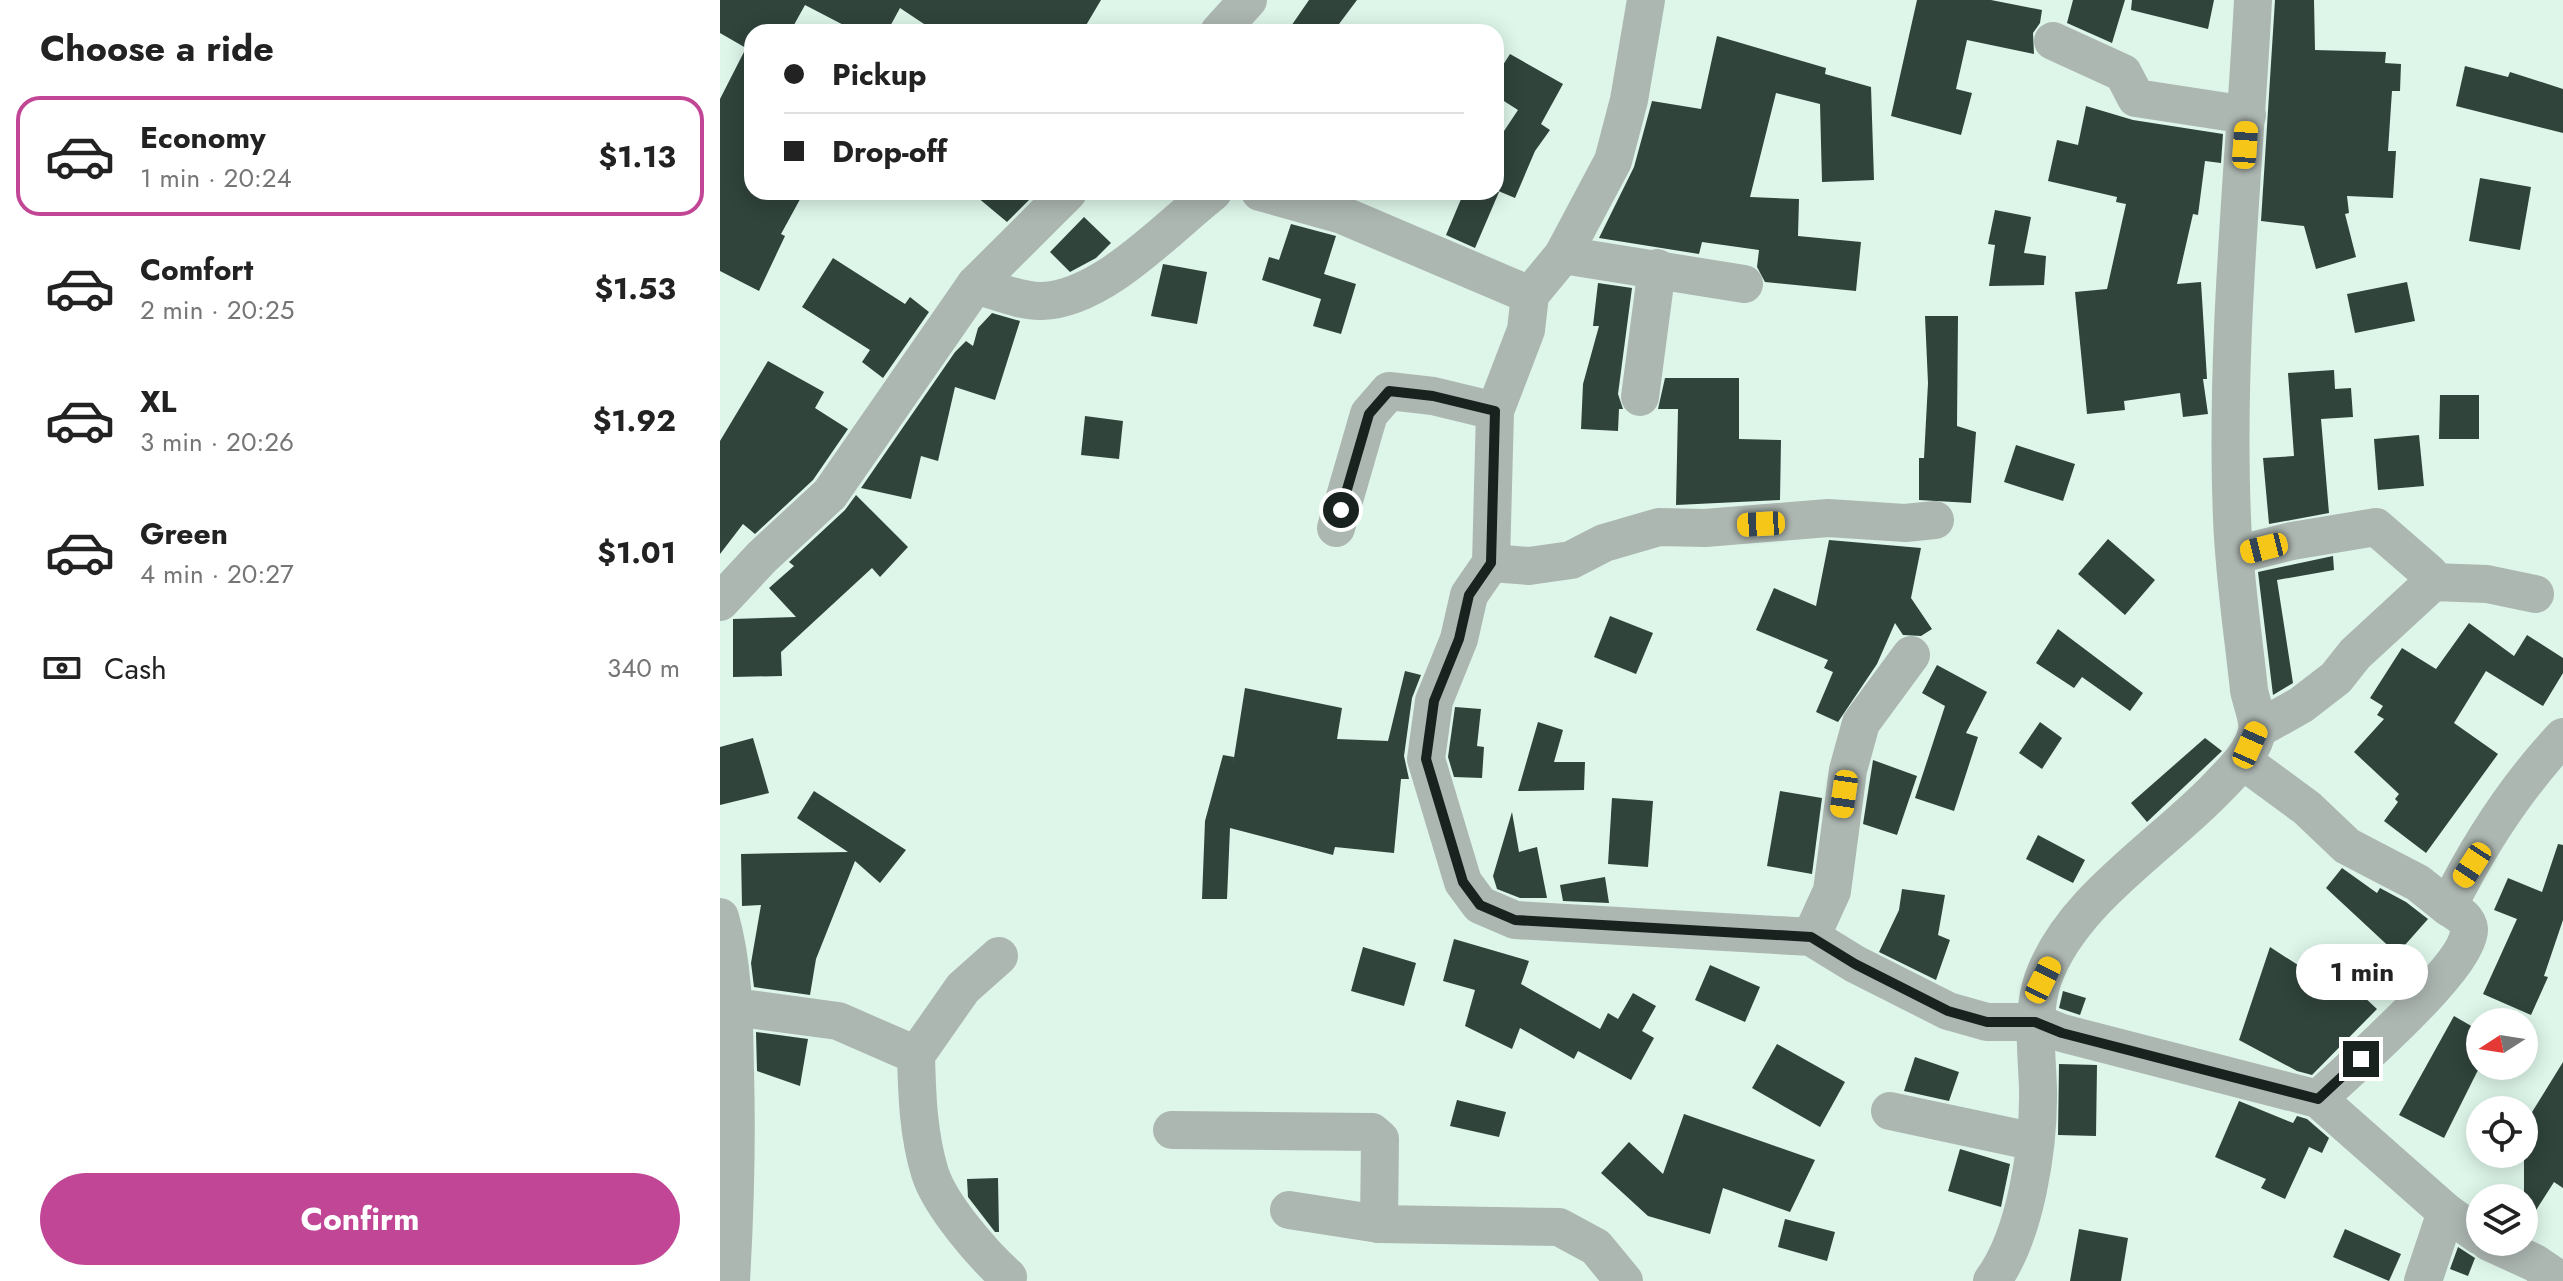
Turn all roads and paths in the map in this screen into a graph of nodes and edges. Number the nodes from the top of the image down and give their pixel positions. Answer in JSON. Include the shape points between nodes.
{"nodes":[{"id":1,"x":1248,"y":0,"type":"edge"},
{"id":2,"x":1646,"y":0,"type":"edge"},
{"id":3,"x":2253,"y":0,"type":"edge"},
{"id":4,"x":1226,"y":24,"type":"edge"},
{"id":5,"x":2053,"y":41,"type":"dead end"},
{"id":6,"x":2247,"y":115,"type":"junction"},
{"id":7,"x":1060,"y":200,"type":"edge"},
{"id":8,"x":1204,"y":200,"type":"edge"},
{"id":9,"x":1289,"y":200,"type":"edge"},
{"id":10,"x":1563,"y":255,"type":"junction"},
{"id":11,"x":1657,"y":268,"type":"junction"},
{"id":12,"x":1744,"y":284,"type":"dead end"},
{"id":13,"x":975,"y":285,"type":"junction"},
{"id":14,"x":1530,"y":295,"type":"junction"},
{"id":15,"x":1640,"y":397,"type":"dead end"},
{"id":16,"x":1495,"y":411,"type":"junction"},
{"id":17,"x":1935,"y":520,"type":"dead end"},
{"id":18,"x":1336,"y":528,"type":"dead end"},
{"id":19,"x":2236,"y":555,"type":"junction"},
{"id":20,"x":1491,"y":563,"type":"junction"},
{"id":21,"x":2433,"y":582,"type":"junction"},
{"id":22,"x":2535,"y":594,"type":"dead end"},
{"id":23,"x":720,"y":602,"type":"edge"},
{"id":24,"x":1911,"y":655,"type":"dead end"},
{"id":25,"x":2563,"y":737,"type":"edge"},
{"id":26,"x":2250,"y":745,"type":"junction"},
{"id":27,"x":2448,"y":907,"type":"junction"},
{"id":28,"x":720,"y":917,"type":"edge"},
{"id":29,"x":1811,"y":937,"type":"junction"},
{"id":30,"x":999,"y":956,"type":"dead end"},
{"id":31,"x":734,"y":1007,"type":"junction"},
{"id":32,"x":2035,"y":1022,"type":"junction"},
{"id":33,"x":916,"y":1055,"type":"junction"},
{"id":34,"x":2318,"y":1099,"type":"junction"},
{"id":35,"x":1890,"y":1111,"type":"dead end"},
{"id":36,"x":1172,"y":1130,"type":"dead end"},
{"id":37,"x":2035,"y":1142,"type":"junction"},
{"id":38,"x":1289,"y":1210,"type":"dead end"},
{"id":39,"x":2446,"y":1212,"type":"junction"},
{"id":40,"x":1379,"y":1224,"type":"junction"},
{"id":41,"x":2466,"y":1226,"type":"edge"},
{"id":42,"x":2512,"y":1256,"type":"edge"},
{"id":43,"x":2543,"y":1275,"type":"edge"},
{"id":44,"x":1008,"y":1277,"type":"dead end"},
{"id":45,"x":731,"y":1281,"type":"edge"},
{"id":46,"x":1624,"y":1281,"type":"edge"},
{"id":47,"x":1992,"y":1281,"type":"edge"},
{"id":48,"x":2423,"y":1281,"type":"edge"}],
"edges":[{"from":1,"to":4,"type":"street"},
{"from":2,"to":10,"type":"street","via":[[1613,161]]},
{"from":3,"to":6,"type":"street"},
{"from":5,"to":6,"type":"street","via":[[2123,73],[2136,98]]},
{"from":6,"to":19,"type":"street","via":[[2232,348]]},
{"from":7,"to":13,"type":"street"},
{"from":8,"to":13,"type":"street","via":[[1128,264],[1080,292],[1041,301]]},
{"from":9,"to":14,"type":"street","via":[[1342,215]]},
{"from":10,"to":11,"type":"street"},
{"from":10,"to":14,"type":"street"},
{"from":11,"to":12,"type":"street"},
{"from":11,"to":15,"type":"street"},
{"from":13,"to":23,"type":"street","via":[[830,494]]},
{"from":14,"to":16,"type":"street","via":[[1526,330]]},
{"from":16,"to":18,"type":"street","via":[[1389,391],[1369,414]]},
{"from":16,"to":20,"type":"street"},
{"from":17,"to":20,"type":"street","via":[[1828,518],[1659,527],[1604,543],[1571,560],[1529,566]]},
{"from":19,"to":21,"type":"street","via":[[2376,527]]},
{"from":19,"to":26,"type":"street"},
{"from":20,"to":29,"type":"street","via":[[1469,595],[1459,639],[1434,701],[1426,759],[1463,882],[1480,905],[1515,920]]},
{"from":21,"to":22,"type":"street","via":[[2487,584]]},
{"from":21,"to":26,"type":"street","via":[[2336,678]]},
{"from":24,"to":29,"type":"street","via":[[1861,723],[1848,770],[1832,891]]},
{"from":25,"to":27,"type":"street","via":[[2515,792]]},
{"from":26,"to":27,"type":"street","via":[[2347,846],[2418,883]]},
{"from":26,"to":32,"type":"street","via":[[2192,815],[2091,904],[2064,939],[2043,980]]},
{"from":27,"to":34,"type":"street","via":[[2466,920],[2469,929],[2439,983]]},
{"from":28,"to":31,"type":"street"},
{"from":29,"to":32,"type":"street","via":[[1948,1011],[1987,1022]]},
{"from":30,"to":33,"type":"street","via":[[963,988]]},
{"from":31,"to":33,"type":"street","via":[[838,1021]]},
{"from":31,"to":45,"type":"street","via":[[737,1167]]},
{"from":32,"to":34,"type":"street"},
{"from":32,"to":37,"type":"street"},
{"from":33,"to":44,"type":"street","via":[[918,1117],[930,1176],[980,1251]]},
{"from":34,"to":39,"type":"street"},
{"from":35,"to":37,"type":"street"},
{"from":36,"to":40,"type":"street","via":[[1372,1132],[1380,1139]]},
{"from":37,"to":47,"type":"street","via":[[2033,1173],[2008,1256]]},
{"from":38,"to":40,"type":"street"},
{"from":39,"to":41,"type":"street"},
{"from":39,"to":48,"type":"street"},
{"from":40,"to":46,"type":"street","via":[[1559,1227],[1596,1247]]},
{"from":42,"to":43,"type":"street"}]}
